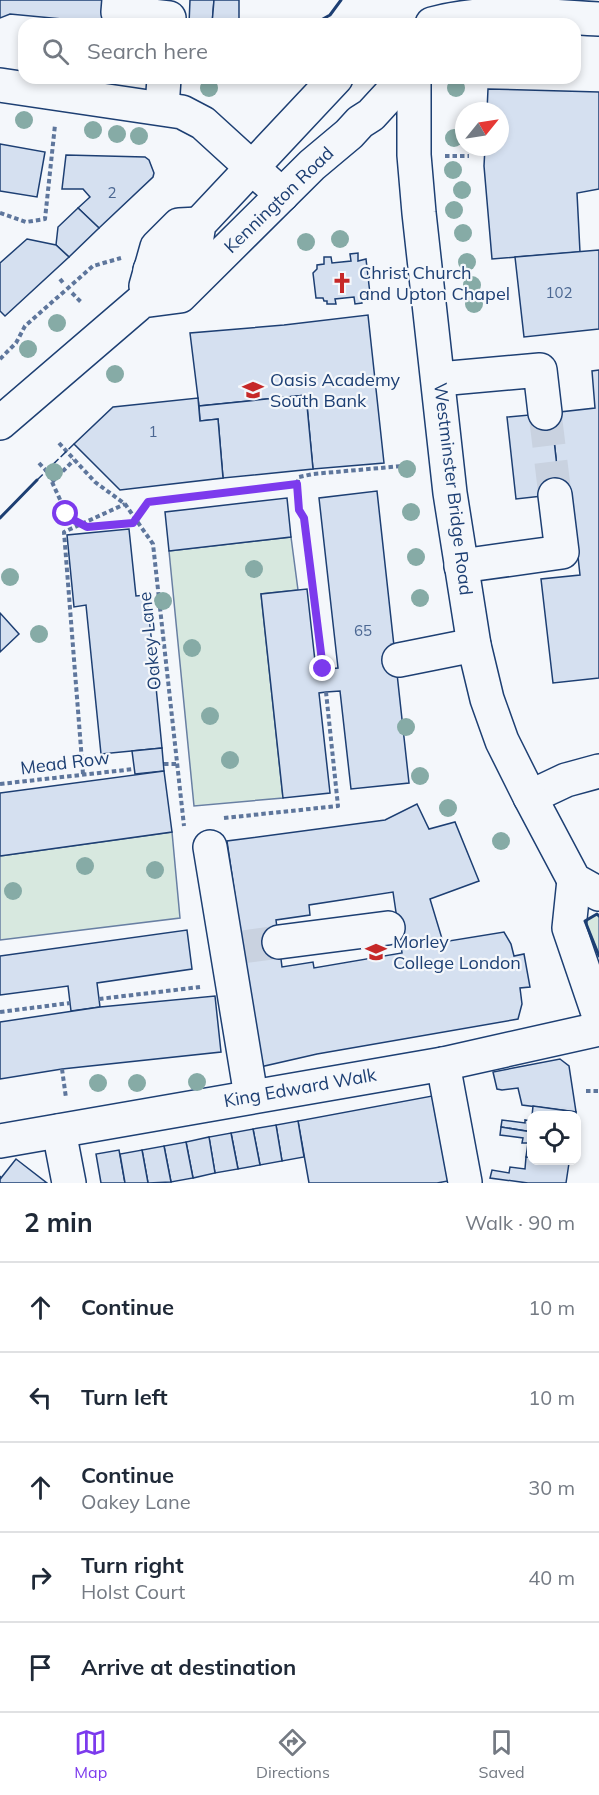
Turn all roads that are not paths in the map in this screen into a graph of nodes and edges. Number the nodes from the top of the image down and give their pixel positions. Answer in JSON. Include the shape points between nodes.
{"nodes":[{"id":1,"x":119,"y":0,"type":"edge"},
{"id":2,"x":425,"y":0,"type":"edge"},
{"id":3,"x":170,"y":14,"type":"edge"},
{"id":4,"x":418,"y":18,"type":"edge"},
{"id":5,"x":463,"y":18,"type":"edge"},
{"id":6,"x":573,"y":18,"type":"edge"},
{"id":7,"x":581,"y":18,"type":"edge"},
{"id":8,"x":599,"y":19,"type":"edge"},
{"id":9,"x":330,"y":84,"type":"edge"},
{"id":10,"x":399,"y":84,"type":"edge"},
{"id":11,"x":414,"y":84,"type":"edge"},
{"id":12,"x":0,"y":85,"type":"edge"},
{"id":13,"x":163,"y":93,"type":"edge"},
{"id":14,"x":252,"y":168,"type":"junction"},
{"id":15,"x":282,"y":195,"type":"junction"},
{"id":16,"x":142,"y":301,"type":"junction"},
{"id":17,"x":439,"y":379,"type":"junction"},
{"id":18,"x":545,"y":413,"type":"tunnel mouth"},
{"id":19,"x":0,"y":423,"type":"edge"},
{"id":20,"x":555,"y":495,"type":"tunnel mouth"},
{"id":21,"x":461,"y":566,"type":"junction"},
{"id":22,"x":474,"y":645,"type":"junction"},
{"id":23,"x":399,"y":660,"type":"dead end"},
{"id":24,"x":599,"y":771,"type":"edge"},
{"id":25,"x":530,"y":797,"type":"junction"},
{"id":26,"x":205,"y":832,"type":"road end"},
{"id":27,"x":586,"y":887,"type":"edge"},
{"id":28,"x":388,"y":928,"type":"dead end"},
{"id":29,"x":279,"y":942,"type":"tunnel mouth"},
{"id":30,"x":599,"y":1016,"type":"edge"},
{"id":31,"x":599,"y":1029,"type":"edge"},
{"id":32,"x":443,"y":1064,"type":"junction"},
{"id":33,"x":251,"y":1096,"type":"junction"},
{"id":34,"x":59,"y":1131,"type":"junction"},
{"id":35,"x":0,"y":1141,"type":"edge"},
{"id":36,"x":465,"y":1182,"type":"edge"},
{"id":37,"x":69,"y":1183,"type":"edge"}],
"edges":[{"from":1,"to":3,"type":"main road","via":[[118,12]]},
{"from":2,"to":4,"type":"main road"},
{"from":5,"to":6,"type":"main road"},
{"from":7,"to":8,"type":"main road"},
{"from":9,"to":14,"type":"main road"},
{"from":10,"to":15,"type":"main road","name":"Kennington Road"},
{"from":11,"to":17,"type":"main road","name":"Westminster Bridge Road","via":[[416,179]]},
{"from":12,"to":13,"type":"main road","via":[[57,94]]},
{"from":13,"to":14,"type":"main road"},
{"from":14,"to":15,"type":"main road"},
{"from":14,"to":16,"type":"main road","via":[[199,224],[179,225],[157,247]]},
{"from":15,"to":16,"type":"main road","name":"Kennington Road","via":[[180,296]]},
{"from":16,"to":19,"type":"main road"},
{"from":17,"to":18,"type":"main road","via":[[540,370]]},
{"from":17,"to":21,"type":"main road","name":"Westminster Bridge Road"},
{"from":20,"to":21,"type":"main road","via":[[562,552]]},
{"from":21,"to":22,"type":"main road","name":"Westminster Bridge Road"},
{"from":22,"to":23,"type":"main road"},
{"from":22,"to":25,"type":"main road","name":"Westminster Bridge Road","via":[[502,741]]},
{"from":24,"to":25,"type":"main road","via":[[566,780]]},
{"from":25,"to":27,"type":"main road","name":"Westminster Bridge Road"},
{"from":26,"to":33,"type":"main road","via":[[234,947]]},
{"from":27,"to":30,"type":"main road","name":"Westminster Bridge Road","via":[[569,928]]},
{"from":28,"to":29,"type":"main road"},
{"from":31,"to":32,"type":"main road","name":"King Edward Walk"},
{"from":32,"to":33,"type":"main road","name":"King Edward Walk"},
{"from":32,"to":36,"type":"main road"},
{"from":33,"to":34,"type":"main road","name":"King Edward Walk"},
{"from":34,"to":35,"type":"main road","name":"King Edward Walk"},
{"from":34,"to":37,"type":"main road"}]}
